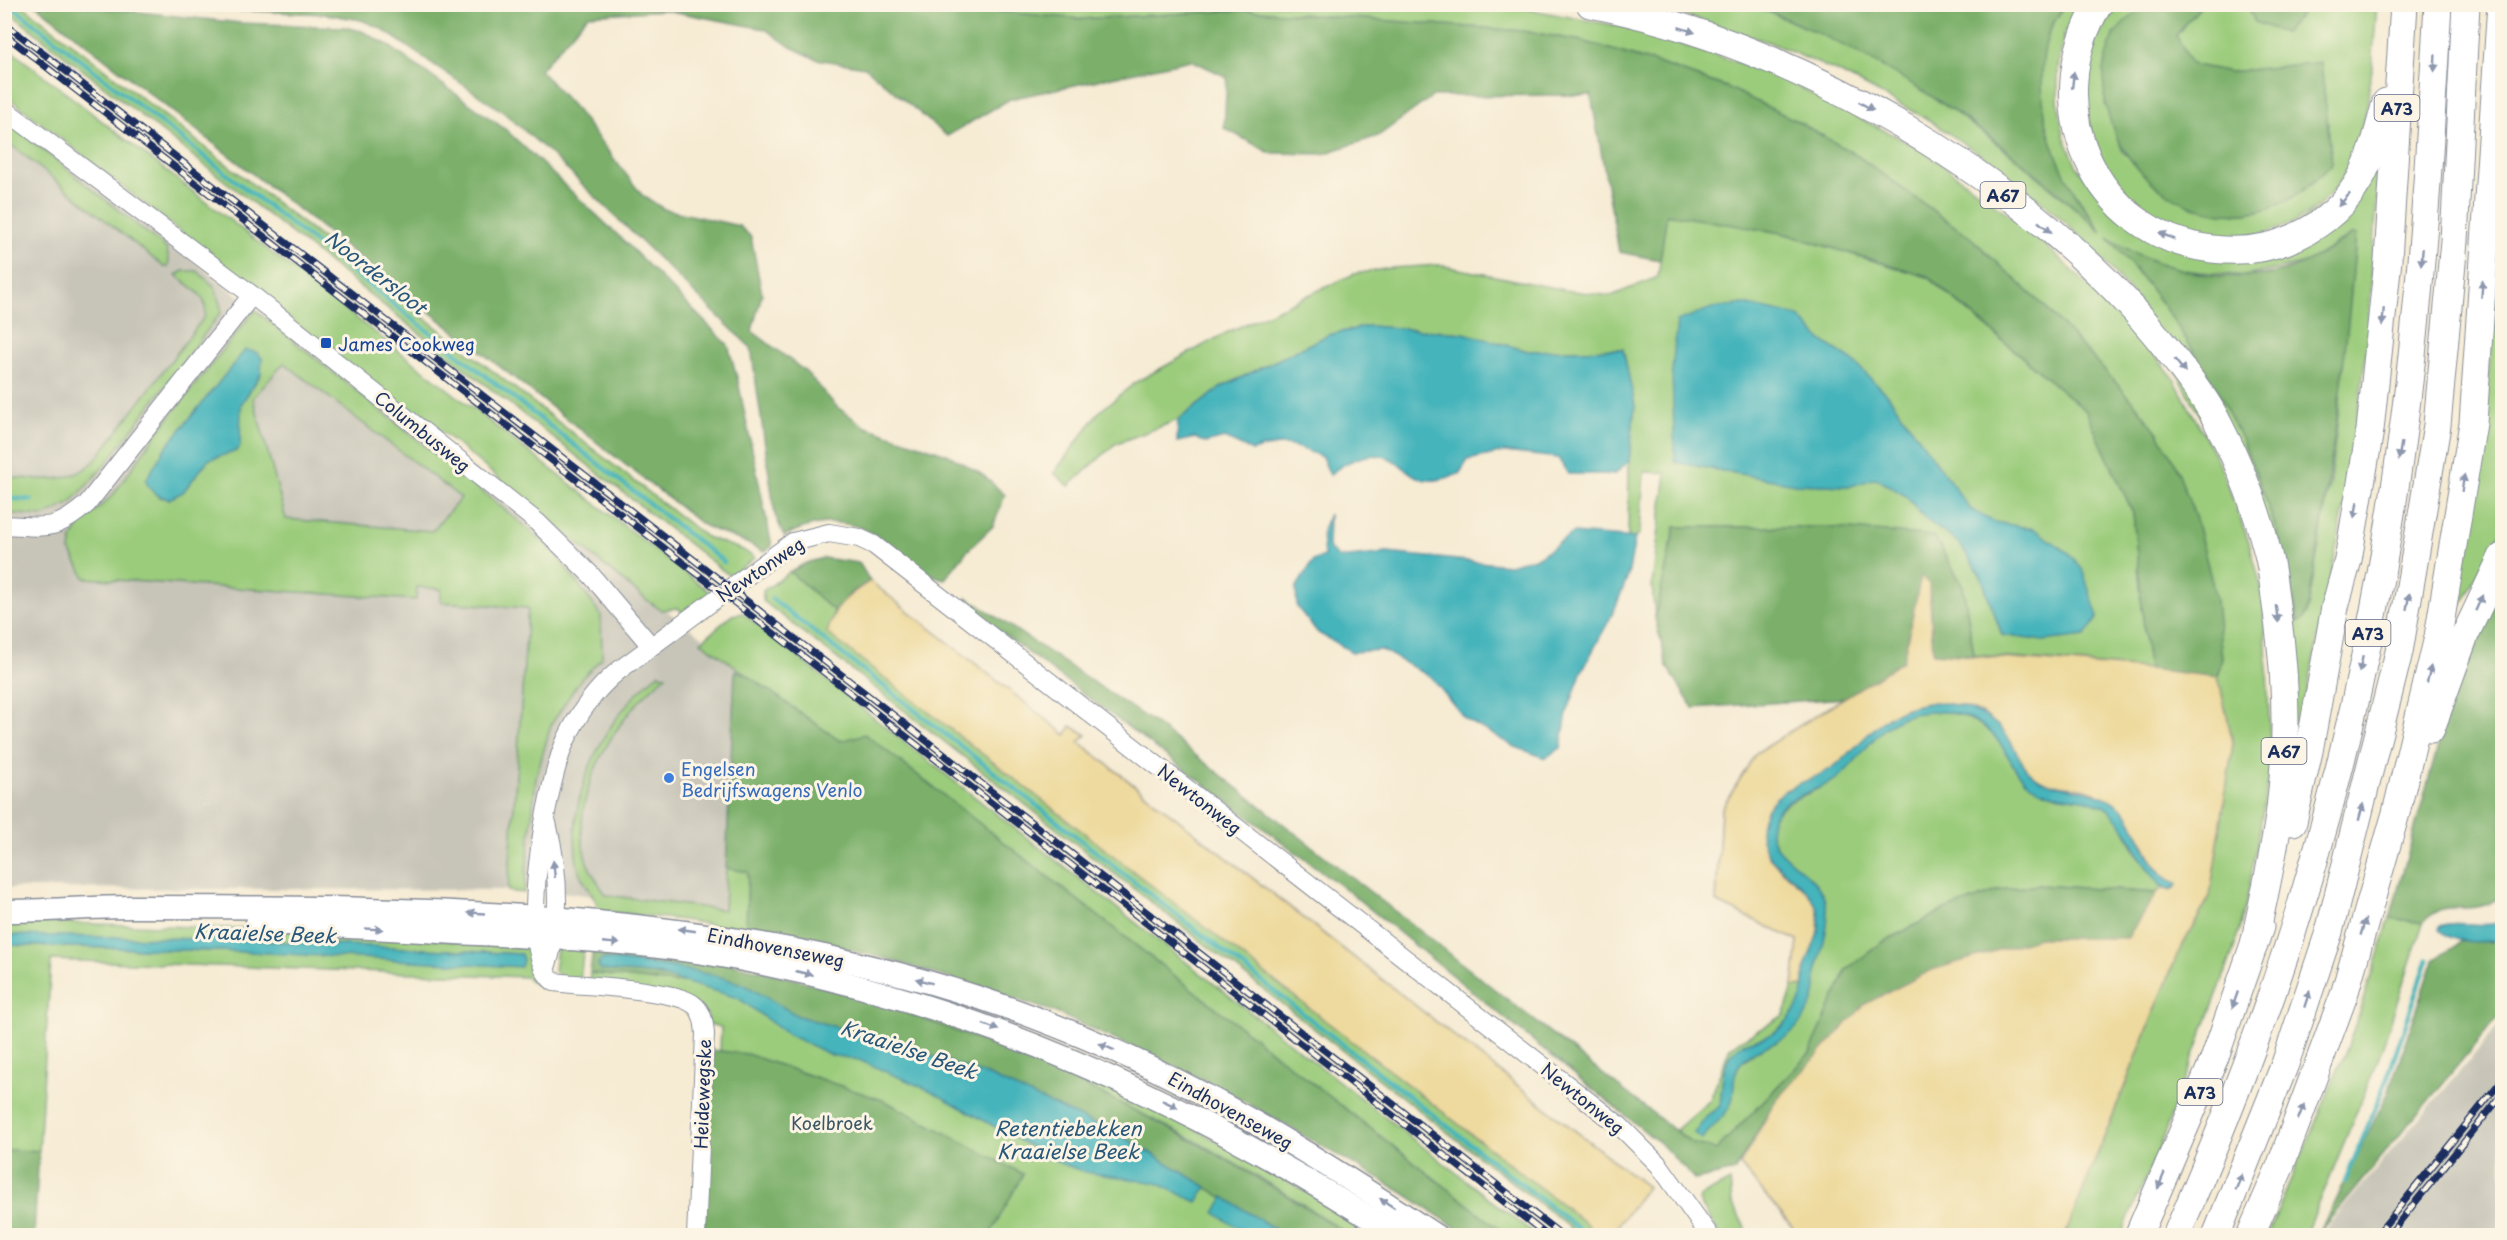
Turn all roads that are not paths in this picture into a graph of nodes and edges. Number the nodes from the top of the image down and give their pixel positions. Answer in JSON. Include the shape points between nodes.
{"nodes":[{"id":1,"x":1590,"y":4,"type":"edge"},
{"id":2,"x":2098,"y":4,"type":"edge"},
{"id":3,"x":2404,"y":4,"type":"edge"},
{"id":4,"x":2438,"y":4,"type":"edge"},
{"id":5,"x":2466,"y":4,"type":"edge"},
{"id":6,"x":2501,"y":4,"type":"edge"},
{"id":7,"x":2402,"y":40,"type":"junction"},
{"id":8,"x":4,"y":109,"type":"edge"},
{"id":9,"x":252,"y":295,"type":"junction"},
{"id":10,"x":4,"y":525,"type":"edge"},
{"id":11,"x":2502,"y":557,"type":"edge"},
{"id":12,"x":651,"y":646,"type":"junction"},
{"id":13,"x":2396,"y":813,"type":"junction"},
{"id":14,"x":4,"y":912,"type":"edge"},
{"id":15,"x":545,"y":927,"type":"junction"},
{"id":16,"x":2254,"y":945,"type":"junction"},
{"id":17,"x":696,"y":1236,"type":"edge"},
{"id":18,"x":1398,"y":1236,"type":"edge"},
{"id":19,"x":1436,"y":1236,"type":"edge"},
{"id":20,"x":1710,"y":1236,"type":"edge"},
{"id":21,"x":2138,"y":1236,"type":"edge"},
{"id":22,"x":2176,"y":1236,"type":"edge"},
{"id":23,"x":2216,"y":1236,"type":"edge"},
{"id":24,"x":2250,"y":1236,"type":"edge"}],
"edges":[{"from":1,"to":16,"type":"highway","number":"A67","one_way":true,"via":[[1688,30],[1802,74],[1865,105],[1958,161],[2082,257],[2145,321],[2187,375],[2218,422],[2251,496],[2269,556],[2284,658],[2280,810]]},
{"from":7,"to":2,"type":"highway","number":"A73","one_way":true,"via":[[2373,150],[2345,200],[2317,225],[2280,243],[2260,249],[2221,250],[2180,242],[2144,225],[2114,199],[2091,167],[2077,131],[2072,89],[2078,51]]},
{"from":3,"to":7,"type":"highway","number":"A73"},
{"from":4,"to":22,"type":"highway","number":"A73","one_way":true,"via":[[2416,322],[2392,501],[2368,634],[2335,778],[2293,928],[2236,1088]]},
{"from":23,"to":5,"type":"highway","number":"A73","one_way":true,"via":[[2285,1064],[2329,932],[2399,652],[2437,425],[2454,241]]},
{"from":13,"to":6,"type":"highway","one_way":true,"via":[[2438,637],[2473,423]]},
{"from":7,"to":16,"type":"highway","number":"A73","one_way":true,"via":[[2388,260],[2370,430],[2309,751],[2289,838]]},
{"from":8,"to":9,"type":"street","name":"Columbusweg"},
{"from":9,"to":10,"type":"street","via":[[87,504],[69,520],[48,528]]},
{"from":9,"to":12,"type":"street","name":"Columbusweg","via":[[537,522],[591,575]]},
{"from":13,"to":11,"type":"highway","one_way":true,"via":[[2465,634]]},
{"from":12,"to":15,"type":"street","via":[[602,685],[567,737],[552,776],[539,844]]},
{"from":12,"to":20,"type":"street","name":"Newtonweg","via":[[793,542],[829,533],[874,545],[1620,1126],[1659,1165]]},
{"from":24,"to":13,"type":"highway","one_way":true,"via":[[2322,1060]]},
{"from":14,"to":15,"type":"main road","name":"Eindhovenseweg","via":[[52,912],[125,920]]},
{"from":15,"to":17,"type":"street","name":"Heidewegske","via":[[545,971],[554,982],[673,996],[693,1004],[703,1016]]},
{"from":15,"to":18,"type":"main road","name":"Eindhovenseweg","one_way":true,"via":[[785,969],[887,993],[989,1027],[1084,1064],[1188,1113],[1294,1171]]},
{"from":19,"to":15,"type":"main road","name":"Eindhovenseweg","one_way":true,"via":[[1239,1113],[1155,1069],[1052,1024],[939,986],[776,945],[668,928]]},
{"from":16,"to":21,"type":"highway","number":"A73","one_way":true,"via":[[2215,1057]]}]}
